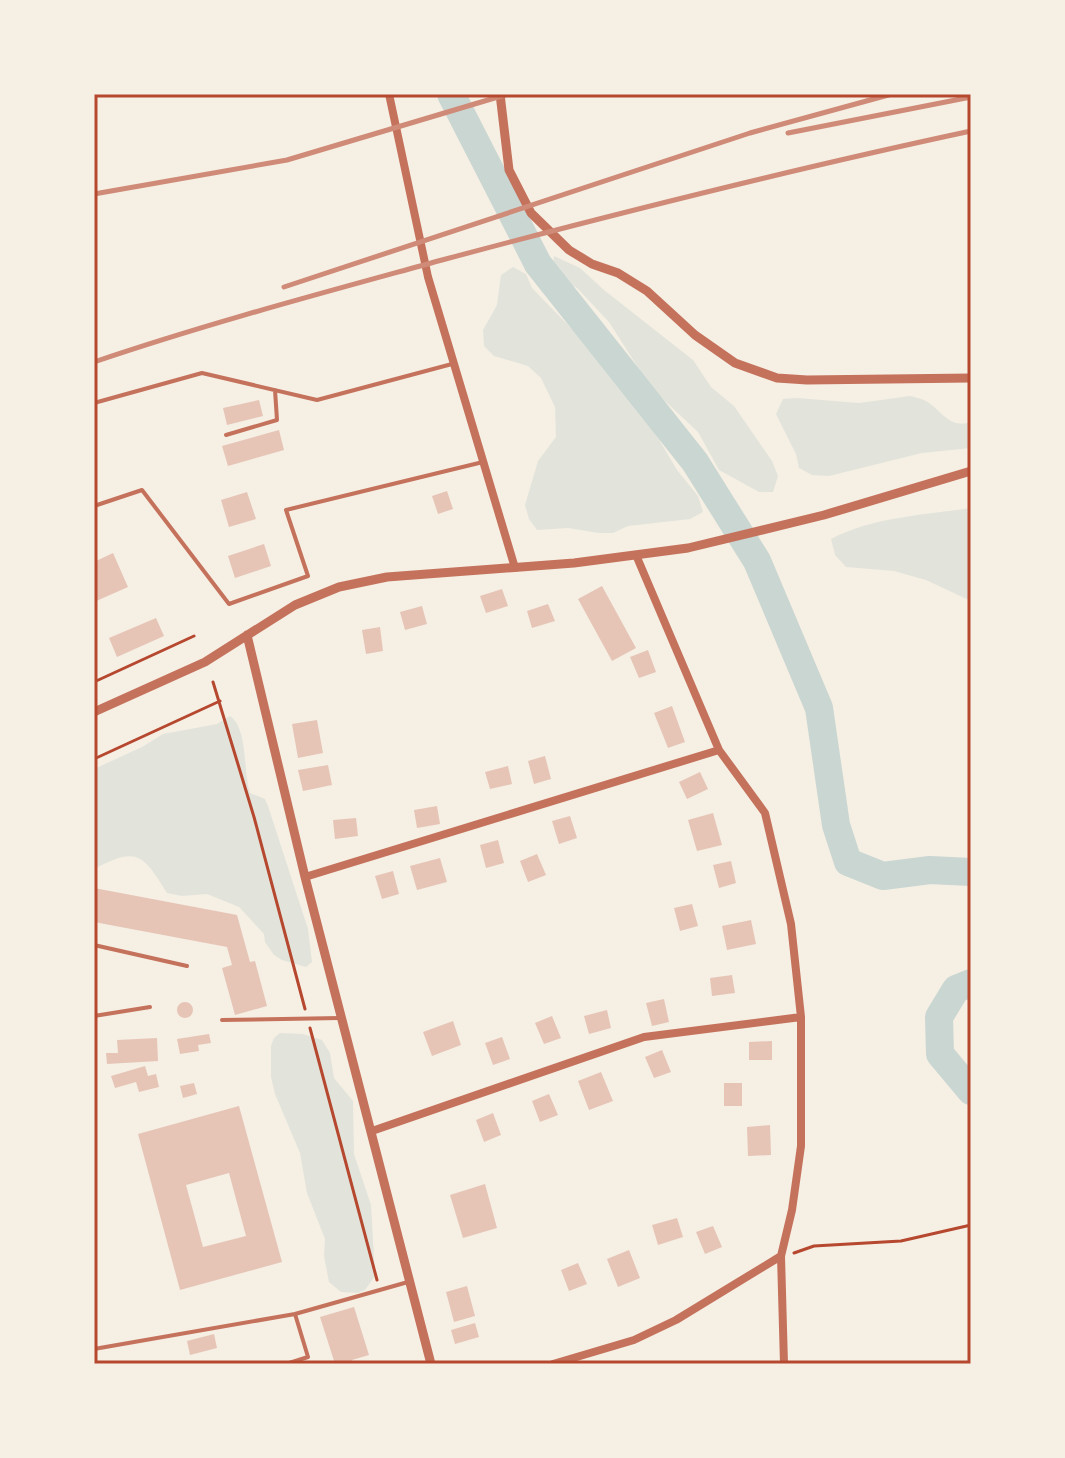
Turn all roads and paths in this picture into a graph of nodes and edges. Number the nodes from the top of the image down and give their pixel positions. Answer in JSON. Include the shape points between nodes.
{"nodes":[{"id":1,"x":389,"y":94,"type":"edge"},
{"id":2,"x":500,"y":94,"type":"edge"},
{"id":3,"x":454,"y":363,"type":"junction"},
{"id":4,"x":971,"y":378,"type":"edge"},
{"id":5,"x":275,"y":390,"type":"junction"},
{"id":6,"x":94,"y":403,"type":"edge"},
{"id":7,"x":226,"y":435,"type":"dead end"},
{"id":8,"x":483,"y":462,"type":"junction"},
{"id":9,"x":971,"y":471,"type":"edge"},
{"id":10,"x":94,"y":506,"type":"edge"},
{"id":11,"x":636,"y":555,"type":"junction"},
{"id":12,"x":515,"y":568,"type":"junction"},
{"id":13,"x":247,"y":635,"type":"junction"},
{"id":14,"x":194,"y":636,"type":"dead end"},
{"id":15,"x":94,"y":682,"type":"edge"},
{"id":16,"x":213,"y":682,"type":"dead end"},
{"id":17,"x":220,"y":701,"type":"junction"},
{"id":18,"x":94,"y":712,"type":"edge"},
{"id":19,"x":719,"y":750,"type":"junction"},
{"id":20,"x":94,"y":759,"type":"edge"},
{"id":21,"x":305,"y":877,"type":"junction"},
{"id":22,"x":94,"y":945,"type":"edge"},
{"id":23,"x":187,"y":966,"type":"dead end"},
{"id":24,"x":150,"y":1007,"type":"dead end"},
{"id":25,"x":94,"y":1016,"type":"edge"},
{"id":26,"x":801,"y":1017,"type":"junction"},
{"id":27,"x":342,"y":1018,"type":"junction"},
{"id":28,"x":222,"y":1020,"type":"dead end"},
{"id":29,"x":307,"y":1020,"type":"junction"},
{"id":30,"x":372,"y":1131,"type":"junction"},
{"id":31,"x":971,"y":1225,"type":"edge"},
{"id":32,"x":781,"y":1256,"type":"junction"},
{"id":33,"x":410,"y":1282,"type":"junction"},
{"id":34,"x":380,"y":1290,"type":"junction"},
{"id":35,"x":295,"y":1314,"type":"junction"},
{"id":36,"x":94,"y":1349,"type":"edge"},
{"id":37,"x":557,"y":1363,"type":"edge"},
{"id":38,"x":286,"y":1364,"type":"edge"},
{"id":39,"x":431,"y":1364,"type":"edge"},
{"id":40,"x":784,"y":1364,"type":"edge"}],
"edges":[{"from":1,"to":3,"type":"street","via":[[428,277]]},
{"from":2,"to":4,"type":"street","via":[[509,170],[531,213],[569,250],[647,291],[735,363],[777,378],[807,380]]},
{"from":3,"to":5,"type":"lane","via":[[317,400]]},
{"from":3,"to":8,"type":"street"},
{"from":5,"to":6,"type":"lane","via":[[202,373]]},
{"from":5,"to":7,"type":"lane","via":[[277,420]]},
{"from":8,"to":10,"type":"lane","via":[[286,510],[308,576],[229,604],[142,490]]},
{"from":8,"to":12,"type":"street"},
{"from":9,"to":11,"type":"street","via":[[824,515]]},
{"from":11,"to":12,"type":"street"},
{"from":11,"to":19,"type":"street"},
{"from":12,"to":13,"type":"street","via":[[387,577],[339,587],[295,605]]},
{"from":13,"to":18,"type":"street","via":[[205,662]]},
{"from":13,"to":21,"type":"street"},
{"from":14,"to":15,"type":"path"},
{"from":16,"to":17,"type":"path"},
{"from":17,"to":20,"type":"path"},
{"from":17,"to":29,"type":"path"},
{"from":19,"to":21,"type":"street"},
{"from":19,"to":26,"type":"street","via":[[765,813],[791,924]]},
{"from":21,"to":27,"type":"street"},
{"from":22,"to":23,"type":"lane"},
{"from":24,"to":25,"type":"lane"},
{"from":26,"to":30,"type":"street","via":[[644,1037]]},
{"from":26,"to":32,"type":"street","via":[[801,1146]]},
{"from":27,"to":29,"type":"lane"},
{"from":27,"to":30,"type":"street"},
{"from":28,"to":29,"type":"lane"},
{"from":29,"to":34,"type":"path"},
{"from":30,"to":33,"type":"street"},
{"from":31,"to":32,"type":"path","via":[[901,1241],[814,1246]]},
{"from":32,"to":37,"type":"street","via":[[676,1320],[634,1340]]},
{"from":32,"to":40,"type":"street"},
{"from":33,"to":34,"type":"lane"},
{"from":33,"to":39,"type":"street"},
{"from":34,"to":35,"type":"lane"},
{"from":35,"to":36,"type":"lane"},
{"from":35,"to":38,"type":"lane","via":[[308,1357]]}]}
